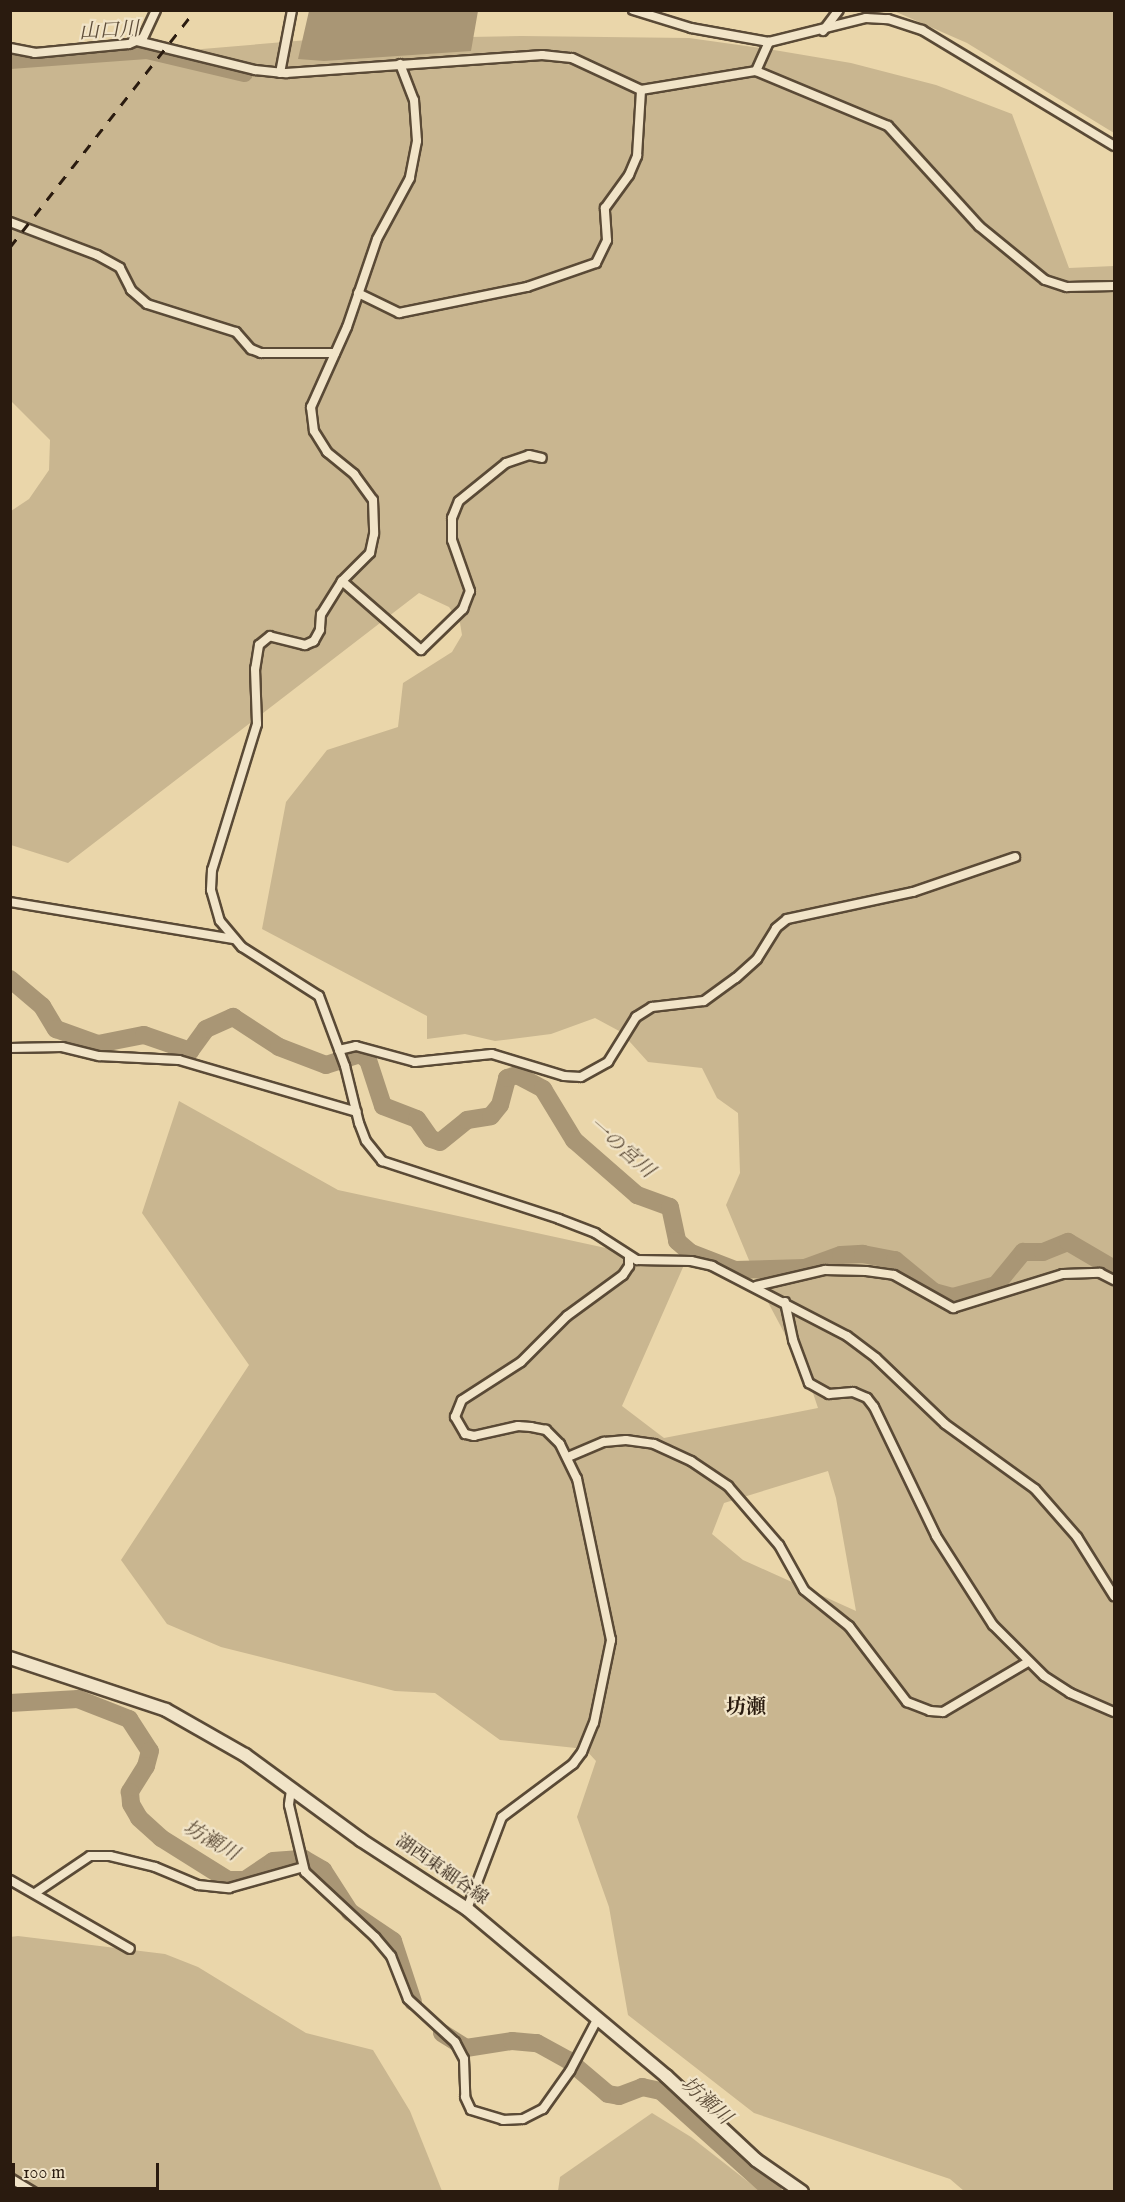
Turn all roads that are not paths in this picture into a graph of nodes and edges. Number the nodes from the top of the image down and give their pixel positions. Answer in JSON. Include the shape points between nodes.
{"nodes":[{"id":1,"x":156,"y":10,"type":"edge"},
{"id":2,"x":292,"y":10,"type":"edge"},
{"id":3,"x":633,"y":10,"type":"edge"},
{"id":4,"x":839,"y":10,"type":"edge"},
{"id":5,"x":823,"y":31,"type":"junction"},
{"id":6,"x":133,"y":40,"type":"junction"},
{"id":7,"x":769,"y":42,"type":"junction"},
{"id":8,"x":10,"y":48,"type":"edge"},
{"id":9,"x":400,"y":64,"type":"junction"},
{"id":10,"x":756,"y":71,"type":"junction"},
{"id":11,"x":280,"y":73,"type":"junction"},
{"id":12,"x":641,"y":90,"type":"junction"},
{"id":13,"x":1114,"y":146,"type":"edge"},
{"id":14,"x":10,"y":222,"type":"edge"},
{"id":15,"x":1114,"y":286,"type":"edge"},
{"id":16,"x":358,"y":293,"type":"junction"},
{"id":17,"x":336,"y":353,"type":"junction"},
{"id":18,"x":542,"y":458,"type":"dead end"},
{"id":19,"x":342,"y":581,"type":"junction"},
{"id":20,"x":1015,"y":857,"type":"dead end"},
{"id":21,"x":10,"y":902,"type":"edge"},
{"id":22,"x":234,"y":939,"type":"junction"},
{"id":23,"x":10,"y":1048,"type":"edge"},
{"id":24,"x":339,"y":1050,"type":"junction"},
{"id":25,"x":357,"y":1112,"type":"junction"},
{"id":26,"x":629,"y":1257,"type":"junction"},
{"id":27,"x":1114,"y":1280,"type":"edge"},
{"id":28,"x":756,"y":1286,"type":"junction"},
{"id":29,"x":785,"y":1302,"type":"junction"},
{"id":30,"x":568,"y":1457,"type":"junction"},
{"id":31,"x":1114,"y":1596,"type":"edge"},
{"id":32,"x":10,"y":1658,"type":"edge"},
{"id":33,"x":1028,"y":1662,"type":"junction"},
{"id":34,"x":1114,"y":1712,"type":"edge"},
{"id":35,"x":291,"y":1790,"type":"junction"},
{"id":36,"x":303,"y":1867,"type":"junction"},
{"id":37,"x":10,"y":1880,"type":"edge"},
{"id":38,"x":35,"y":1893,"type":"junction"},
{"id":39,"x":466,"y":1909,"type":"junction"},
{"id":40,"x":130,"y":1949,"type":"dead end"},
{"id":41,"x":598,"y":2018,"type":"junction"},
{"id":42,"x":10,"y":2178,"type":"edge"},
{"id":43,"x":33,"y":2192,"type":"edge"},
{"id":44,"x":802,"y":2192,"type":"edge"}],
"edges":[{"from":1,"to":6,"type":"street","via":[[143,38]]},
{"from":2,"to":11,"type":"street"},
{"from":3,"to":7,"type":"street","via":[[692,28]]},
{"from":4,"to":5,"type":"street"},
{"from":5,"to":7,"type":"street"},
{"from":5,"to":13,"type":"street","via":[[866,18],[888,19],[922,30]]},
{"from":6,"to":8,"type":"street","via":[[35,53]]},
{"from":6,"to":11,"type":"street"},
{"from":7,"to":10,"type":"street"},
{"from":9,"to":11,"type":"street"},
{"from":9,"to":12,"type":"street","via":[[518,55],[572,58]]},
{"from":9,"to":16,"type":"street","via":[[414,100],[417,141],[410,178],[377,239]]},
{"from":10,"to":12,"type":"street"},
{"from":10,"to":15,"type":"street","via":[[888,126],[958,206],[1045,280],[1067,287]]},
{"from":12,"to":16,"type":"street","via":[[636,156],[629,175],[605,208],[607,240],[596,263],[527,287],[399,313]]},
{"from":14,"to":17,"type":"street","via":[[97,255],[120,268],[131,290],[147,304],[236,332],[251,349]]},
{"from":16,"to":17,"type":"street"},
{"from":17,"to":19,"type":"street","via":[[311,407],[314,431],[327,452],[354,474],[373,500],[374,534],[370,553]]},
{"from":18,"to":19,"type":"street","via":[[529,455],[506,463],[459,501],[452,518],[452,540],[470,591],[463,609],[421,650]]},
{"from":19,"to":22,"type":"street","via":[[321,614],[320,630],[314,641],[305,645],[270,636],[259,645],[255,669],[257,724],[212,870],[214,903]]},
{"from":20,"to":24,"type":"street","via":[[913,892],[787,919],[776,928],[757,959],[736,978],[704,1001],[652,1007],[636,1017],[608,1062],[581,1077],[564,1076],[492,1054],[415,1062],[356,1046]]},
{"from":21,"to":22,"type":"street"},
{"from":22,"to":24,"type":"street","via":[[319,996]]},
{"from":23,"to":25,"type":"street","via":[[62,1047],[99,1056],[179,1060]]},
{"from":24,"to":25,"type":"street"},
{"from":25,"to":26,"type":"street","via":[[366,1141],[382,1161],[559,1219],[595,1233]]},
{"from":26,"to":28,"type":"street","via":[[712,1266]]},
{"from":26,"to":30,"type":"street","via":[[623,1275],[567,1316],[521,1362],[462,1400],[455,1418],[457,1427],[474,1436],[518,1426],[546,1430]]},
{"from":27,"to":28,"type":"street","via":[[1100,1274],[1063,1274],[953,1308],[894,1275],[866,1271],[825,1270]]},
{"from":28,"to":29,"type":"street"},
{"from":29,"to":31,"type":"street","via":[[847,1336],[876,1358],[945,1424],[1035,1489],[1084,1546]]},
{"from":29,"to":33,"type":"street","via":[[793,1340],[809,1383],[829,1394],[852,1392],[867,1398],[962,1581],[993,1624]]},
{"from":30,"to":33,"type":"street","via":[[604,1443],[626,1440],[654,1444],[691,1461],[728,1486],[779,1545],[804,1590],[849,1626],[907,1702],[930,1712],[943,1712]]},
{"from":30,"to":39,"type":"street","via":[[577,1479],[611,1640],[608,1667],[582,1752],[565,1771],[502,1817]]},
{"from":32,"to":35,"type":"main road","name":"湖西東細谷線","via":[[166,1710],[198,1725]]},
{"from":33,"to":34,"type":"street","via":[[1070,1693]]},
{"from":35,"to":36,"type":"street","via":[[289,1805]]},
{"from":35,"to":39,"type":"main road","name":"湖西東細谷線"},
{"from":36,"to":38,"type":"street","via":[[229,1888],[198,1885],[154,1867],[110,1856],[90,1856]]},
{"from":36,"to":41,"type":"street","via":[[326,1895],[380,1943],[391,1956],[408,1999],[455,2042],[464,2059],[467,2103],[477,2114],[503,2120],[523,2119],[543,2109],[570,2071]]},
{"from":37,"to":38,"type":"street"},
{"from":38,"to":40,"type":"street"},
{"from":39,"to":41,"type":"main road","name":"湖西東細谷線"},
{"from":41,"to":44,"type":"main road","name":"湖西東細谷線","via":[[756,2160]]},
{"from":42,"to":43,"type":"street"}]}
